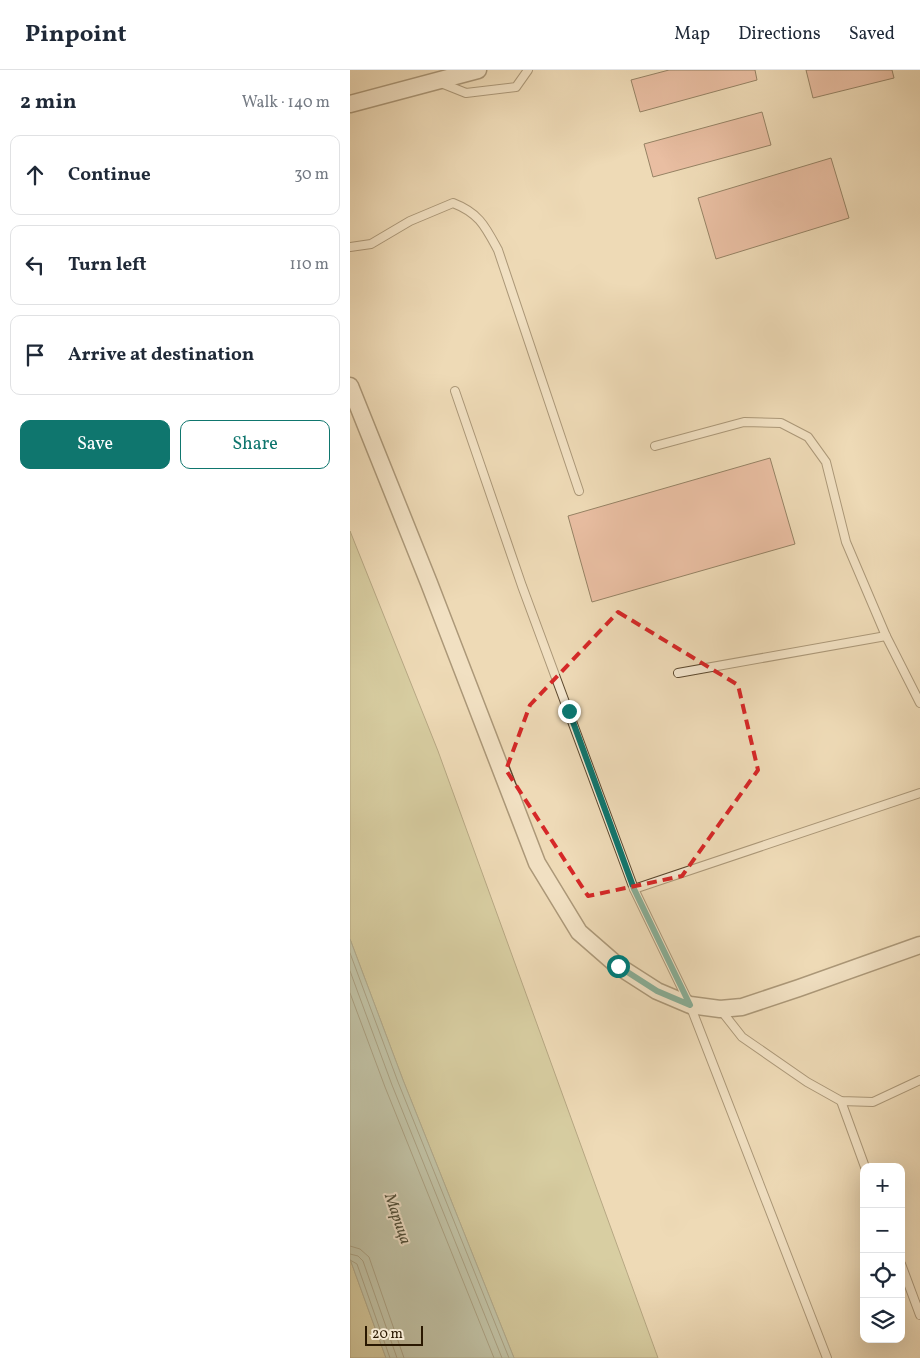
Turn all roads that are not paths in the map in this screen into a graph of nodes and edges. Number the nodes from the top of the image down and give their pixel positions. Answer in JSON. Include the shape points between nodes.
{"nodes":[{"id":1,"x":478,"y":70,"type":"edge"},
{"id":2,"x":528,"y":70,"type":"edge"},
{"id":3,"x":436,"y":81,"type":"junction"},
{"id":4,"x":350,"y":104,"type":"edge"},
{"id":5,"x":350,"y":246,"type":"edge"},
{"id":6,"x":350,"y":386,"type":"edge"},
{"id":7,"x":455,"y":391,"type":"dead end"},
{"id":8,"x":655,"y":446,"type":"dead end"},
{"id":9,"x":579,"y":491,"type":"dead end"},
{"id":10,"x":886,"y":636,"type":"junction"},
{"id":11,"x":678,"y":673,"type":"dead end"},
{"id":12,"x":920,"y":703,"type":"edge"},
{"id":13,"x":920,"y":793,"type":"edge"},
{"id":14,"x":634,"y":889,"type":"junction"},
{"id":15,"x":920,"y":945,"type":"edge"},
{"id":16,"x":690,"y":1005,"type":"junction"},
{"id":17,"x":720,"y":1009,"type":"junction"},
{"id":18,"x":920,"y":1080,"type":"edge"},
{"id":19,"x":841,"y":1101,"type":"junction"},
{"id":20,"x":864,"y":1163,"type":"edge"},
{"id":21,"x":905,"y":1275,"type":"edge"},
{"id":22,"x":920,"y":1315,"type":"edge"},
{"id":23,"x":827,"y":1358,"type":"edge"}],
"edges":[{"from":1,"to":3,"type":"street"},
{"from":2,"to":3,"type":"lane","via":[[516,86],[466,93]]},
{"from":3,"to":4,"type":"street"},
{"from":5,"to":9,"type":"lane","via":[[371,244],[410,221],[452,203],[466,208],[481,220],[498,250]]},
{"from":6,"to":16,"type":"street","via":[[537,864],[579,932],[618,966],[657,991]]},
{"from":7,"to":14,"type":"lane","via":[[522,586]]},
{"from":8,"to":10,"type":"lane","via":[[744,422],[781,423],[808,437],[826,462],[846,542]]},
{"from":10,"to":11,"type":"lane"},
{"from":10,"to":12,"type":"lane"},
{"from":13,"to":14,"type":"lane"},
{"from":14,"to":16,"type":"lane"},
{"from":15,"to":17,"type":"street","via":[[742,1007]]},
{"from":16,"to":17,"type":"street"},
{"from":16,"to":23,"type":"lane"},
{"from":17,"to":19,"type":"lane","via":[[742,1036],[807,1082]]},
{"from":18,"to":19,"type":"lane","via":[[873,1102]]},
{"from":19,"to":20,"type":"lane"},
{"from":21,"to":22,"type":"lane"}]}
